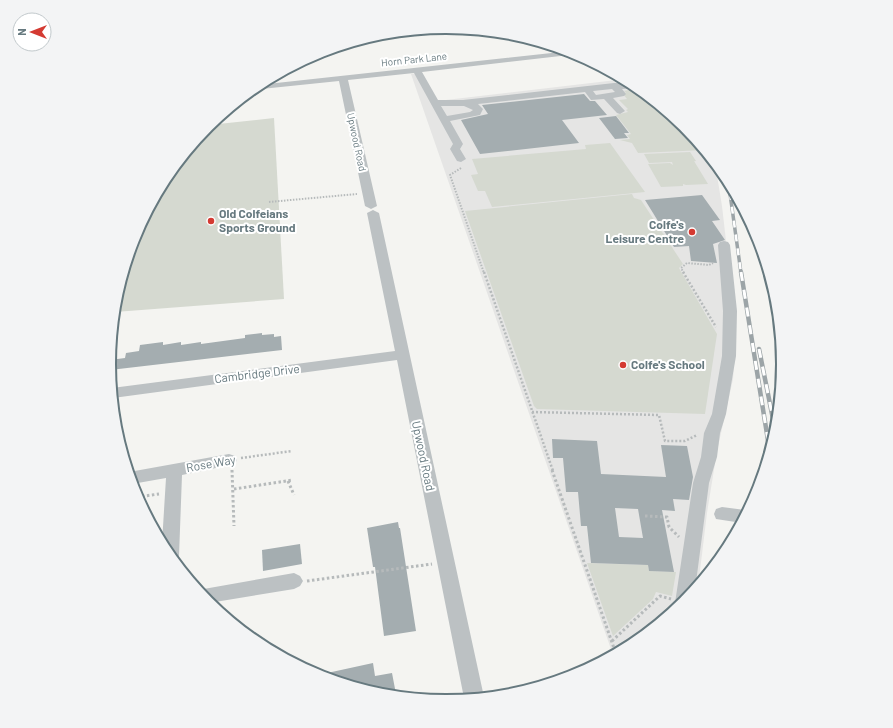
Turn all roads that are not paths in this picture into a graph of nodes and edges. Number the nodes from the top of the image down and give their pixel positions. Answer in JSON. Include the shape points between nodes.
{"nodes":[{"id":1,"x":560,"y":55,"type":"edge"},
{"id":2,"x":416,"y":70,"type":"junction"},
{"id":3,"x":343,"y":78,"type":"junction"},
{"id":4,"x":269,"y":86,"type":"edge"},
{"id":5,"x":615,"y":87,"type":"junction"},
{"id":6,"x":625,"y":87,"type":"edge"},
{"id":7,"x":587,"y":89,"type":"junction"},
{"id":8,"x":606,"y":96,"type":"junction"},
{"id":9,"x":435,"y":102,"type":"junction"},
{"id":10,"x":476,"y":103,"type":"junction"},
{"id":11,"x":620,"y":111,"type":"dead end"},
{"id":12,"x":444,"y":119,"type":"junction"},
{"id":13,"x":460,"y":159,"type":"road end"},
{"id":14,"x":724,"y":245,"type":"dead end"},
{"id":15,"x":402,"y":355,"type":"junction"},
{"id":16,"x":118,"y":392,"type":"edge"},
{"id":17,"x":230,"y":460,"type":"road end"},
{"id":18,"x":174,"y":471,"type":"junction"},
{"id":19,"x":137,"y":477,"type":"edge"},
{"id":20,"x":722,"y":514,"type":"dead end"},
{"id":21,"x":739,"y":516,"type":"edge"},
{"id":22,"x":171,"y":545,"type":"edge"},
{"id":23,"x":294,"y":581,"type":"road end"},
{"id":24,"x":211,"y":595,"type":"edge"},
{"id":25,"x":680,"y":597,"type":"edge"},
{"id":26,"x":473,"y":693,"type":"edge"}],
"edges":[{"from":1,"to":2,"type":"street","name":"Horn Park Lane"},
{"from":2,"to":3,"type":"street","name":"Horn Park Lane"},
{"from":2,"to":9,"type":"street"},
{"from":3,"to":4,"type":"street","name":"Horn Park Lane"},
{"from":3,"to":15,"type":"street","name":"Upwood Road"},
{"from":5,"to":6,"type":"street"},
{"from":5,"to":7,"type":"street"},
{"from":5,"to":8,"type":"street","via":[[621,94]]},
{"from":7,"to":8,"type":"street","via":[[594,98]]},
{"from":7,"to":10,"type":"street"},
{"from":8,"to":11,"type":"street"},
{"from":9,"to":10,"type":"street","via":[[448,105]]},
{"from":9,"to":12,"type":"street"},
{"from":10,"to":12,"type":"street","via":[[478,111],[475,114]]},
{"from":12,"to":13,"type":"street","via":[[458,144],[455,149]]},
{"from":14,"to":25,"type":"street","via":[[730,311],[729,356],[709,457],[701,483]]},
{"from":15,"to":16,"type":"street","name":"Cambridge Drive"},
{"from":15,"to":26,"type":"street","name":"Upwood Road"},
{"from":17,"to":18,"type":"street","name":"Rose Way"},
{"from":18,"to":19,"type":"street","name":"Rose Way"},
{"from":18,"to":22,"type":"street"},
{"from":20,"to":21,"type":"street"},
{"from":23,"to":24,"type":"street"}]}
